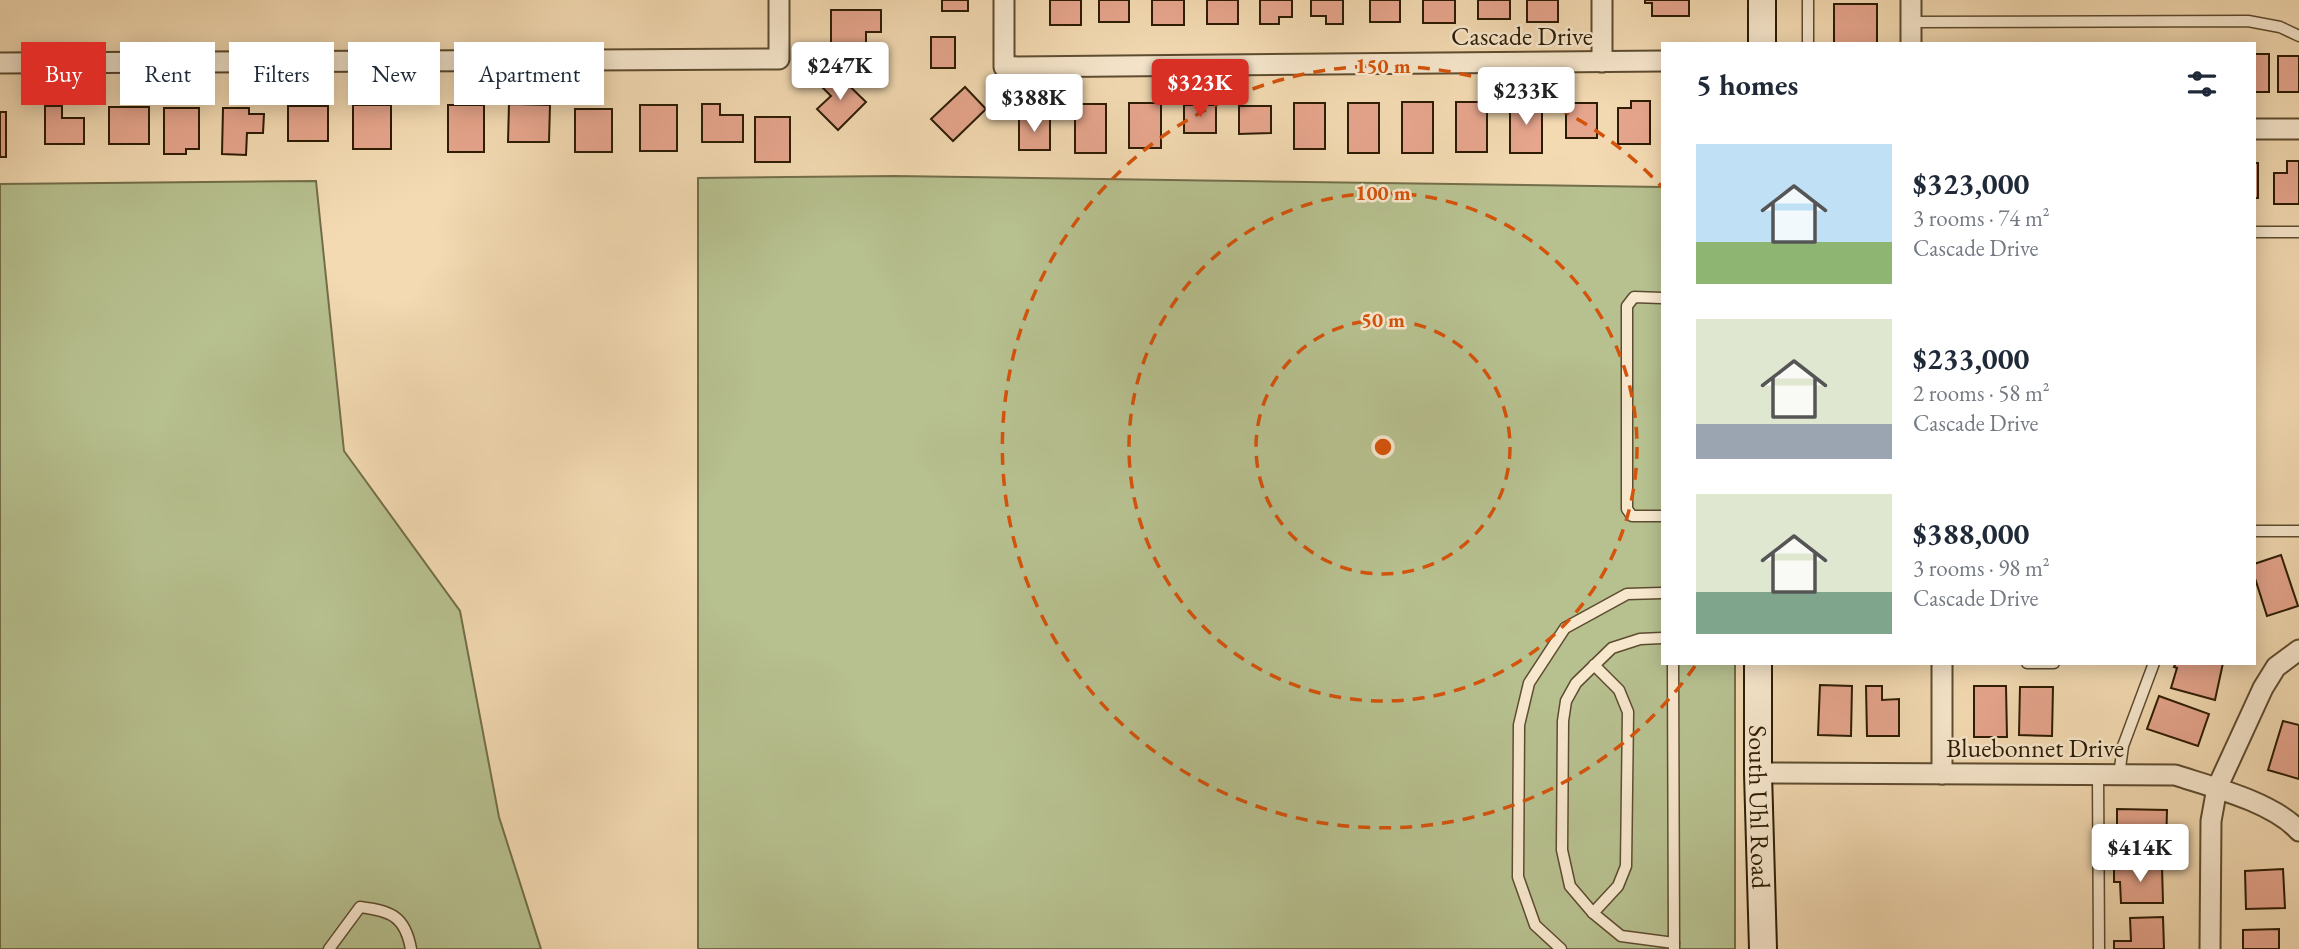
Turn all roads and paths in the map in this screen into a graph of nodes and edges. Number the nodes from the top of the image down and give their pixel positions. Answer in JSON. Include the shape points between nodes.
{"nodes":[{"id":1,"x":779,"y":0,"type":"edge"},
{"id":2,"x":1004,"y":0,"type":"edge"},
{"id":3,"x":1602,"y":0,"type":"edge"},
{"id":4,"x":1762,"y":0,"type":"edge"},
{"id":5,"x":1808,"y":0,"type":"edge"},
{"id":6,"x":1911,"y":0,"type":"edge"},
{"id":7,"x":1911,"y":22,"type":"junction"},
{"id":8,"x":2299,"y":36,"type":"edge"},
{"id":9,"x":1762,"y":42,"type":"edge"},
{"id":10,"x":1808,"y":42,"type":"edge"},
{"id":11,"x":1911,"y":42,"type":"edge"},
{"id":12,"x":1661,"y":61,"type":"edge"},
{"id":13,"x":1602,"y":62,"type":"junction"},
{"id":14,"x":0,"y":63,"type":"edge"},
{"id":15,"x":2256,"y":129,"type":"edge"},
{"id":16,"x":2299,"y":129,"type":"edge"},
{"id":17,"x":2256,"y":232,"type":"edge"},
{"id":18,"x":2299,"y":232,"type":"edge"},
{"id":19,"x":1661,"y":298,"type":"edge"},
{"id":20,"x":1661,"y":516,"type":"edge"},
{"id":21,"x":2256,"y":531,"type":"edge"},
{"id":22,"x":2299,"y":531,"type":"edge"},
{"id":23,"x":1661,"y":593,"type":"edge"},
{"id":24,"x":1661,"y":638,"type":"edge"},
{"id":25,"x":2299,"y":650,"type":"edge"},
{"id":26,"x":1594,"y":665,"type":"junction"},
{"id":27,"x":1673,"y":665,"type":"edge"},
{"id":28,"x":1758,"y":665,"type":"edge"},
{"id":29,"x":1942,"y":665,"type":"edge"},
{"id":30,"x":2153,"y":665,"type":"edge"},
{"id":31,"x":1758,"y":773,"type":"junction"},
{"id":32,"x":1942,"y":774,"type":"junction"},
{"id":33,"x":2098,"y":775,"type":"junction"},
{"id":34,"x":2119,"y":775,"type":"junction"},
{"id":35,"x":2217,"y":788,"type":"junction"},
{"id":36,"x":2299,"y":831,"type":"edge"},
{"id":37,"x":1593,"y":913,"type":"junction"},
{"id":38,"x":1674,"y":946,"type":"edge"},
{"id":39,"x":329,"y":949,"type":"edge"},
{"id":40,"x":411,"y":949,"type":"edge"},
{"id":41,"x":1561,"y":949,"type":"edge"},
{"id":42,"x":1763,"y":949,"type":"edge"},
{"id":43,"x":2099,"y":949,"type":"edge"},
{"id":44,"x":2210,"y":949,"type":"edge"}],
"edges":[{"from":1,"to":14,"type":"street","via":[[779,59]]},
{"from":2,"to":13,"type":"street","name":"Cascade Drive","via":[[1004,67]]},
{"from":3,"to":13,"type":"street"},
{"from":4,"to":9,"type":"main road"},
{"from":5,"to":10,"type":"lane"},
{"from":6,"to":7,"type":"street"},
{"from":7,"to":8,"type":"lane","via":[[2248,21]]},
{"from":7,"to":11,"type":"street"},
{"from":12,"to":13,"type":"street","name":"Cascade Drive"},
{"from":15,"to":16,"type":"street"},
{"from":17,"to":18,"type":"lane"},
{"from":19,"to":20,"type":"lane","via":[[1634,297],[1627,306],[1626,509],[1632,516]]},
{"from":21,"to":22,"type":"lane"},
{"from":23,"to":41,"type":"lane","via":[[1627,594],[1564,628],[1529,683],[1519,724],[1518,877],[1535,925]]},
{"from":24,"to":26,"type":"lane","via":[[1612,648]]},
{"from":25,"to":35,"type":"street","via":[[2276,667],[2263,688]]},
{"from":26,"to":37,"type":"lane","via":[[1566,701],[1562,799],[1562,850],[1570,886]]},
{"from":26,"to":37,"type":"lane","via":[[1619,690],[1628,712],[1626,866],[1618,886]]},
{"from":27,"to":38,"type":"lane"},
{"from":28,"to":31,"type":"main road","name":"South Uhl Road"},
{"from":29,"to":32,"type":"street"},
{"from":30,"to":34,"type":"lane","via":[[2123,746]]},
{"from":31,"to":32,"type":"street","name":"Bluebonnet Drive"},
{"from":31,"to":42,"type":"main road","name":"South Uhl Road"},
{"from":32,"to":33,"type":"street","name":"Bluebonnet Drive"},
{"from":33,"to":34,"type":"street","name":"Bluebonnet Drive"},
{"from":33,"to":43,"type":"lane"},
{"from":34,"to":35,"type":"street","name":"Bluebonnet Drive","via":[[2175,775]]},
{"from":35,"to":36,"type":"street","name":"Bluebonnet Drive","via":[[2291,822]]},
{"from":35,"to":44,"type":"street","via":[[2211,821]]},
{"from":37,"to":38,"type":"lane","via":[[1621,936]]},
{"from":39,"to":40,"type":"lane","via":[[360,908],[387,911],[408,930]]}]}
